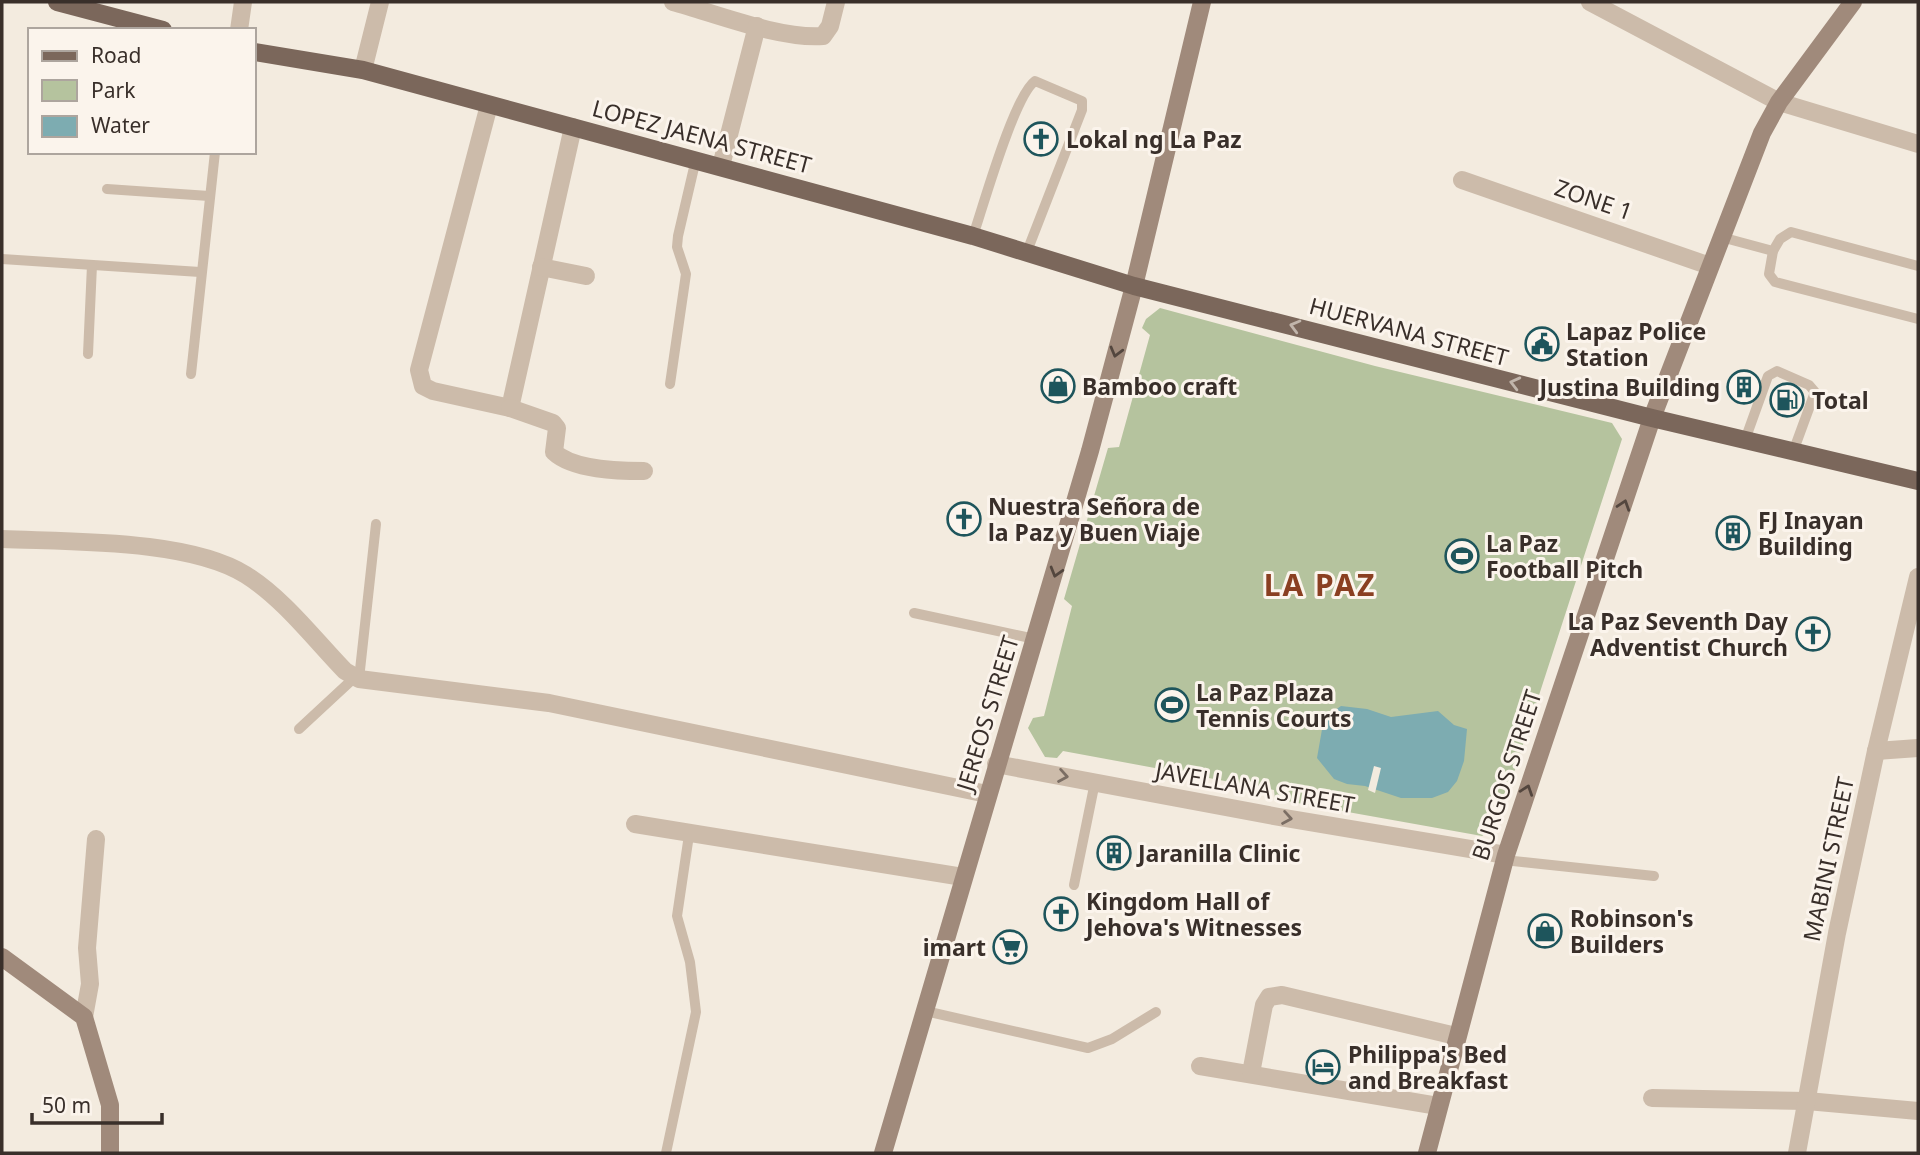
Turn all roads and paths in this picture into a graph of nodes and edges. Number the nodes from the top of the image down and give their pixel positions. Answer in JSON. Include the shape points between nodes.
{"nodes":[{"id":1,"x":57,"y":2,"type":"edge"},
{"id":2,"x":243,"y":2,"type":"edge"},
{"id":3,"x":380,"y":2,"type":"edge"},
{"id":4,"x":673,"y":2,"type":"edge"},
{"id":5,"x":836,"y":2,"type":"edge"},
{"id":6,"x":1202,"y":2,"type":"edge"},
{"id":7,"x":1590,"y":2,"type":"edge"},
{"id":8,"x":1853,"y":2,"type":"edge"},
{"id":9,"x":128,"y":25,"type":"edge"},
{"id":10,"x":757,"y":26,"type":"junction"},
{"id":11,"x":149,"y":28,"type":"edge"},
{"id":12,"x":239,"y":28,"type":"edge"},
{"id":13,"x":256,"y":52,"type":"edge"},
{"id":14,"x":363,"y":70,"type":"junction"},
{"id":15,"x":1779,"y":102,"type":"junction"},
{"id":16,"x":489,"y":105,"type":"junction"},
{"id":17,"x":573,"y":127,"type":"junction"},
{"id":18,"x":1918,"y":144,"type":"edge"},
{"id":19,"x":215,"y":154,"type":"edge"},
{"id":20,"x":696,"y":159,"type":"junction"},
{"id":21,"x":721,"y":166,"type":"junction"},
{"id":22,"x":1462,"y":180,"type":"dead end"},
{"id":23,"x":107,"y":189,"type":"dead end"},
{"id":24,"x":209,"y":196,"type":"junction"},
{"id":25,"x":973,"y":236,"type":"junction"},
{"id":26,"x":1721,"y":237,"type":"junction"},
{"id":27,"x":1773,"y":251,"type":"junction"},
{"id":28,"x":1026,"y":254,"type":"junction"},
{"id":29,"x":2,"y":259,"type":"edge"},
{"id":30,"x":92,"y":265,"type":"junction"},
{"id":31,"x":1710,"y":265,"type":"junction"},
{"id":32,"x":1918,"y":266,"type":"edge"},
{"id":33,"x":541,"y":267,"type":"junction"},
{"id":34,"x":200,"y":272,"type":"junction"},
{"id":35,"x":586,"y":276,"type":"dead end"},
{"id":36,"x":1133,"y":286,"type":"junction"},
{"id":37,"x":1918,"y":319,"type":"edge"},
{"id":38,"x":88,"y":354,"type":"dead end"},
{"id":39,"x":191,"y":374,"type":"dead end"},
{"id":40,"x":670,"y":384,"type":"dead end"},
{"id":41,"x":510,"y":408,"type":"junction"},
{"id":42,"x":1652,"y":418,"type":"junction"},
{"id":43,"x":1745,"y":440,"type":"junction"},
{"id":44,"x":1793,"y":452,"type":"junction"},
{"id":45,"x":645,"y":471,"type":"dead end"},
{"id":46,"x":1918,"y":481,"type":"edge"},
{"id":47,"x":376,"y":524,"type":"dead end"},
{"id":48,"x":2,"y":539,"type":"edge"},
{"id":49,"x":1918,"y":577,"type":"edge"},
{"id":50,"x":914,"y":613,"type":"dead end"},
{"id":51,"x":1035,"y":639,"type":"junction"},
{"id":52,"x":356,"y":678,"type":"junction"},
{"id":53,"x":299,"y":729,"type":"dead end"},
{"id":54,"x":1918,"y":748,"type":"edge"},
{"id":55,"x":1876,"y":751,"type":"junction"},
{"id":56,"x":996,"y":764,"type":"junction"},
{"id":57,"x":1095,"y":782,"type":"junction"},
{"id":58,"x":987,"y":794,"type":"junction"},
{"id":59,"x":635,"y":824,"type":"dead end"},
{"id":60,"x":689,"y":835,"type":"junction"},
{"id":61,"x":96,"y":839,"type":"dead end"},
{"id":62,"x":1505,"y":857,"type":"junction"},
{"id":63,"x":1654,"y":876,"type":"dead end"},
{"id":64,"x":963,"y":877,"type":"junction"},
{"id":65,"x":1074,"y":886,"type":"dead end"},
{"id":66,"x":2,"y":957,"type":"edge"},
{"id":67,"x":925,"y":1011,"type":"junction"},
{"id":68,"x":1156,"y":1012,"type":"dead end"},
{"id":69,"x":84,"y":1017,"type":"junction"},
{"id":70,"x":1456,"y":1035,"type":"junction"},
{"id":71,"x":1200,"y":1066,"type":"dead end"},
{"id":72,"x":1251,"y":1073,"type":"junction"},
{"id":73,"x":1652,"y":1098,"type":"dead end"},
{"id":74,"x":1807,"y":1101,"type":"junction"},
{"id":75,"x":1438,"y":1106,"type":"junction"},
{"id":76,"x":1918,"y":1111,"type":"edge"},
{"id":77,"x":110,"y":1153,"type":"edge"},
{"id":78,"x":666,"y":1153,"type":"edge"},
{"id":79,"x":883,"y":1153,"type":"edge"},
{"id":80,"x":1427,"y":1153,"type":"edge"},
{"id":81,"x":1797,"y":1153,"type":"edge"}],
"edges":[{"from":1,"to":9,"type":"main road"},
{"from":2,"to":12,"type":"street"},
{"from":3,"to":14,"type":"street"},
{"from":4,"to":10,"type":"street"},
{"from":5,"to":10,"type":"street","via":[[823,36]]},
{"from":6,"to":36,"type":"street","name":"JEREOS STREET"},
{"from":7,"to":15,"type":"street"},
{"from":8,"to":15,"type":"street","name":"BURGOS STREET"},
{"from":9,"to":11,"type":"main road"},
{"from":10,"to":21,"type":"street"},
{"from":13,"to":14,"type":"main road","name":"LOPEZ JAENA STREET"},
{"from":14,"to":16,"type":"main road","name":"LOPEZ JAENA STREET"},
{"from":15,"to":18,"type":"street"},
{"from":15,"to":26,"type":"street","name":"BURGOS STREET"},
{"from":16,"to":17,"type":"main road","name":"LOPEZ JAENA STREET"},
{"from":16,"to":41,"type":"street","via":[[419,379],[433,391]]},
{"from":17,"to":20,"type":"main road","name":"LOPEZ JAENA STREET"},
{"from":17,"to":33,"type":"street"},
{"from":19,"to":24,"type":"lane"},
{"from":20,"to":21,"type":"main road","name":"LOPEZ JAENA STREET"},
{"from":20,"to":40,"type":"lane","via":[[677,247],[685,274]]},
{"from":21,"to":25,"type":"main road","name":"LOPEZ JAENA STREET"},
{"from":22,"to":31,"type":"street","name":"ZONE 1"},
{"from":23,"to":24,"type":"lane"},
{"from":24,"to":34,"type":"lane"},
{"from":25,"to":28,"type":"main road","name":"LOPEZ JAENA STREET"},
{"from":25,"to":28,"type":"lane","via":[[1028,89],[1035,81],[1048,85],[1082,101],[1082,110]]},
{"from":26,"to":27,"type":"lane"},
{"from":26,"to":31,"type":"street","name":"BURGOS STREET"},
{"from":27,"to":32,"type":"lane","via":[[1790,232]]},
{"from":27,"to":37,"type":"lane","via":[[1769,274],[1775,282]]},
{"from":28,"to":36,"type":"main road","name":"LOPEZ JAENA STREET"},
{"from":29,"to":30,"type":"lane"},
{"from":30,"to":34,"type":"lane"},
{"from":30,"to":38,"type":"lane"},
{"from":31,"to":42,"type":"street","name":"BURGOS STREET"},
{"from":33,"to":35,"type":"street"},
{"from":33,"to":41,"type":"street"},
{"from":34,"to":39,"type":"lane"},
{"from":42,"to":36,"type":"main road","name":"HUERVANA STREET","one_way":true},
{"from":36,"to":51,"type":"street","name":"JEREOS STREET","one_way":true},
{"from":41,"to":45,"type":"street","via":[[553,423],[557,428],[554,452],[561,458],[610,471]]},
{"from":42,"to":43,"type":"main road","name":"HUERVANA STREET"},
{"from":62,"to":42,"type":"street","name":"BURGOS STREET","one_way":true},
{"from":43,"to":44,"type":"main road","name":"HUERVANA STREET"},
{"from":43,"to":44,"type":"lane","via":[[1768,376],[1777,371],[1809,385],[1815,393]]},
{"from":44,"to":46,"type":"main road","name":"HUERVANA STREET"},
{"from":47,"to":52,"type":"lane"},
{"from":48,"to":52,"type":"street","via":[[186,552],[219,560],[277,600]]},
{"from":49,"to":55,"type":"street","name":"MABINI STREET"},
{"from":50,"to":51,"type":"lane"},
{"from":51,"to":56,"type":"street","name":"JEREOS STREET"},
{"from":52,"to":53,"type":"lane"},
{"from":52,"to":58,"type":"street","via":[[549,704]]},
{"from":54,"to":55,"type":"street"},
{"from":55,"to":74,"type":"street","name":"MABINI STREET"},
{"from":56,"to":57,"type":"street","name":"JAVELLANA STREET","one_way":true},
{"from":56,"to":58,"type":"street","name":"JEREOS STREET"},
{"from":57,"to":62,"type":"street","name":"JAVELLANA STREET","one_way":true},
{"from":57,"to":65,"type":"lane"},
{"from":58,"to":64,"type":"street","name":"JEREOS STREET"},
{"from":59,"to":60,"type":"street"},
{"from":60,"to":64,"type":"street"},
{"from":60,"to":78,"type":"lane","via":[[677,916],[690,962],[696,1013]]},
{"from":61,"to":69,"type":"street","via":[[87,948],[90,984]]},
{"from":62,"to":63,"type":"lane"},
{"from":62,"to":70,"type":"street","name":"BURGOS STREET"},
{"from":64,"to":67,"type":"street","name":"JEREOS STREET"},
{"from":66,"to":69,"type":"street"},
{"from":67,"to":68,"type":"lane","via":[[1088,1048]]},
{"from":67,"to":79,"type":"street","name":"JEREOS STREET"},
{"from":69,"to":77,"type":"street","via":[[110,1105]]},
{"from":70,"to":72,"type":"street","via":[[1282,995],[1269,997]]},
{"from":70,"to":75,"type":"street","name":"BURGOS STREET"},
{"from":71,"to":72,"type":"street"},
{"from":72,"to":75,"type":"street"},
{"from":73,"to":74,"type":"street"},
{"from":74,"to":76,"type":"street"},
{"from":74,"to":81,"type":"street","name":"MABINI STREET"},
{"from":75,"to":80,"type":"street","name":"BURGOS STREET"}]}
